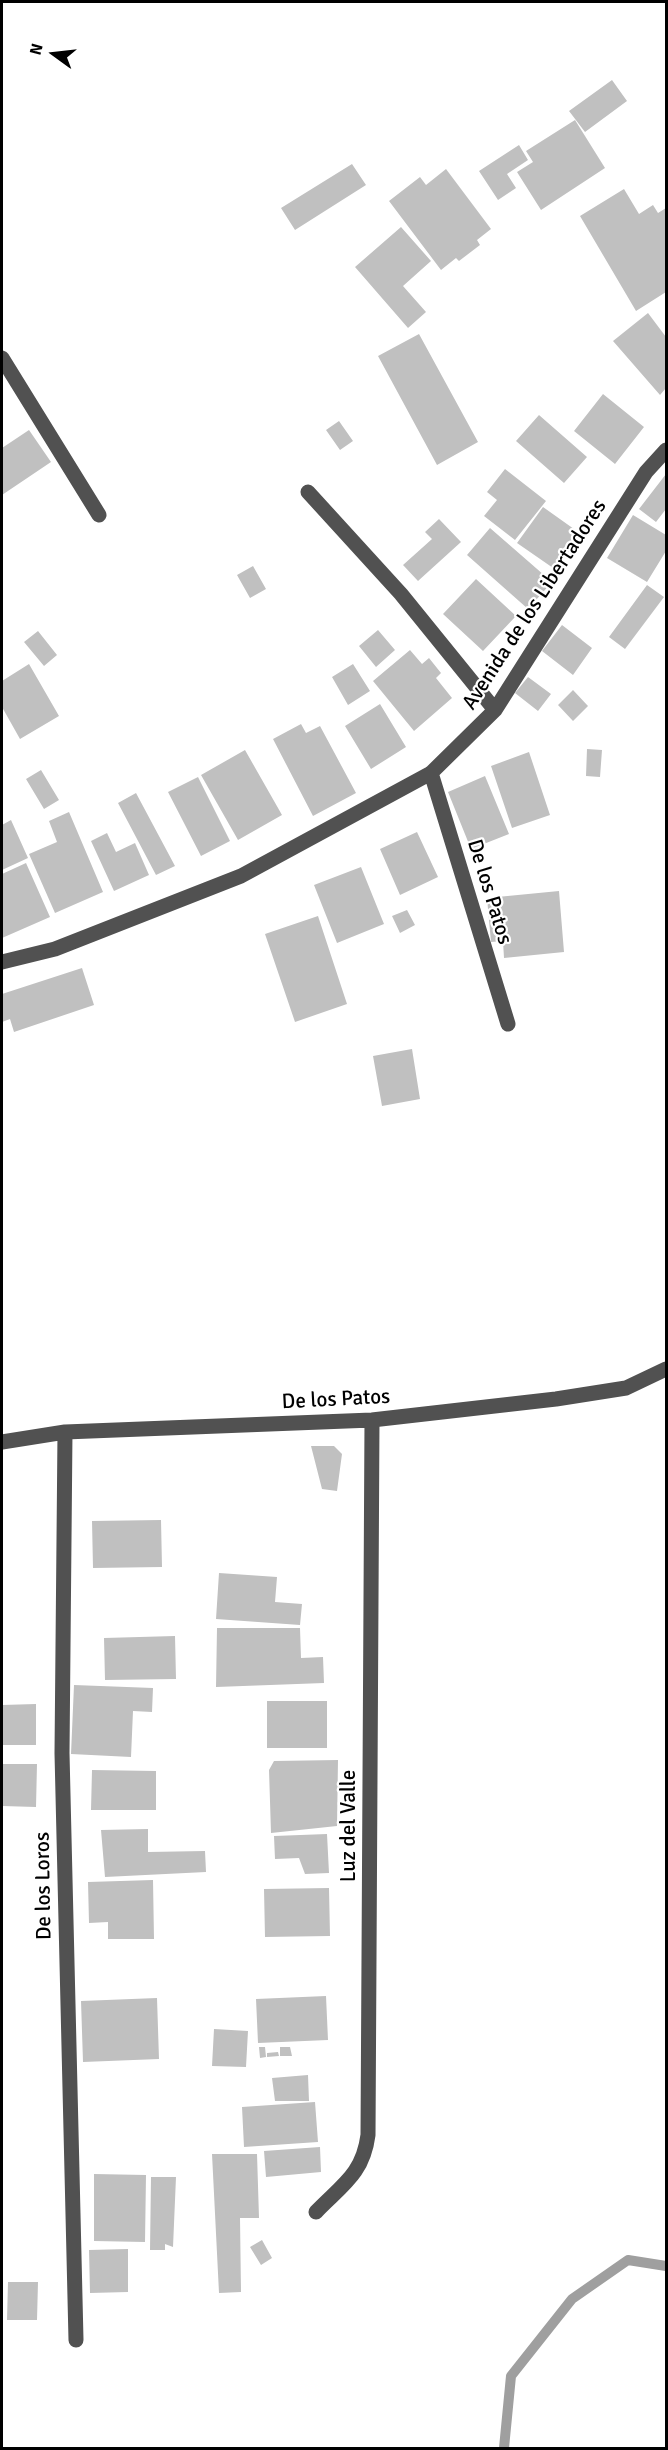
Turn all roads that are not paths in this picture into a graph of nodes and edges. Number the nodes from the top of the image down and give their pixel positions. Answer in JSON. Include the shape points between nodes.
{"nodes":[{"id":1,"x":2,"y":358,"type":"edge"},
{"id":2,"x":666,"y":450,"type":"edge"},
{"id":3,"x":308,"y":492,"type":"dead end"},
{"id":4,"x":99,"y":515,"type":"dead end"},
{"id":5,"x":495,"y":710,"type":"junction"},
{"id":6,"x":431,"y":773,"type":"junction"},
{"id":7,"x":2,"y":962,"type":"edge"},
{"id":8,"x":508,"y":1024,"type":"dead end"},
{"id":9,"x":666,"y":1369,"type":"edge"},
{"id":10,"x":372,"y":1420,"type":"junction"},
{"id":11,"x":65,"y":1432,"type":"junction"},
{"id":12,"x":2,"y":1442,"type":"edge"},
{"id":13,"x":316,"y":2212,"type":"dead end"},
{"id":14,"x":76,"y":2340,"type":"dead end"}],
"edges":[{"from":1,"to":4,"type":"street"},
{"from":2,"to":5,"type":"street","name":"Avenida de los Libertadores","via":[[646,472]]},
{"from":3,"to":5,"type":"street","via":[[401,594]]},
{"from":5,"to":6,"type":"street","name":"Avenida de los Libertadores"},
{"from":6,"to":7,"type":"street","name":"Avenida de los Libertadores","via":[[241,876],[55,949]]},
{"from":6,"to":8,"type":"street","name":"De los Patos"},
{"from":9,"to":10,"type":"street","name":"De los Patos","via":[[626,1388]]},
{"from":10,"to":11,"type":"street","name":"De los Patos"},
{"from":10,"to":13,"type":"street","name":"Luz del Valle","via":[[368,2135],[366,2154],[357,2171]]},
{"from":11,"to":12,"type":"street","name":"De los Patos"},
{"from":11,"to":14,"type":"street","name":"De los Loros","via":[[62,1753]]}]}
